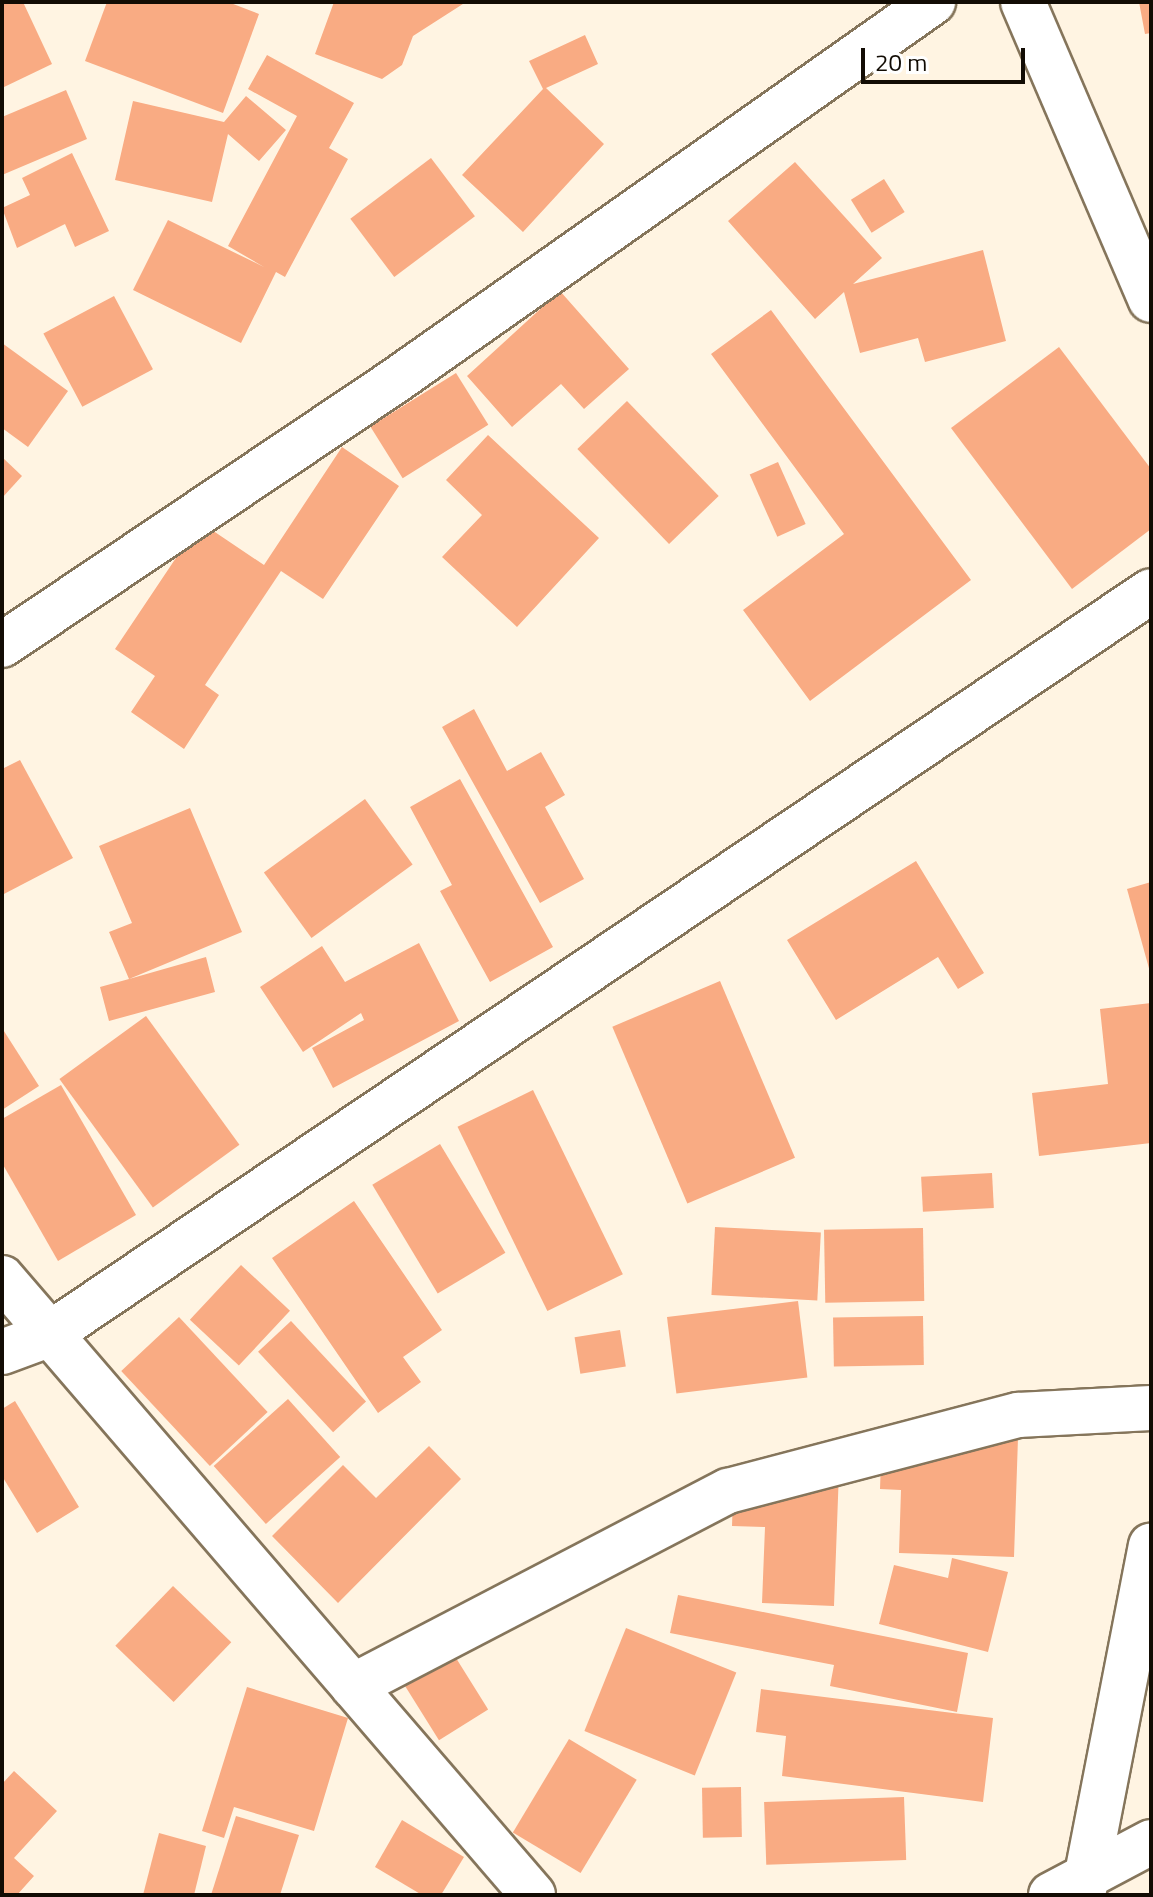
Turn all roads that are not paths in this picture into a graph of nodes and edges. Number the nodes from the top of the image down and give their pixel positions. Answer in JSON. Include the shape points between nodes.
{"nodes":[{"id":1,"x":933,"y":2,"type":"edge"},
{"id":2,"x":1023,"y":2,"type":"edge"},
{"id":3,"x":1151,"y":300,"type":"edge"},
{"id":4,"x":1151,"y":591,"type":"edge"},
{"id":5,"x":2,"y":645,"type":"edge"},
{"id":6,"x":2,"y":1278,"type":"edge"},
{"id":7,"x":48,"y":1335,"type":"junction"},
{"id":8,"x":2,"y":1352,"type":"edge"},
{"id":9,"x":1151,"y":1408,"type":"edge"},
{"id":10,"x":1151,"y":1546,"type":"edge"},
{"id":11,"x":353,"y":1686,"type":"junction"},
{"id":12,"x":1151,"y":1842,"type":"edge"},
{"id":13,"x":1072,"y":1889,"type":"edge"},
{"id":14,"x":533,"y":1895,"type":"edge"}],
"edges":[{"from":1,"to":5,"type":"street","via":[[392,383]]},
{"from":2,"to":3,"type":"street"},
{"from":4,"to":7,"type":"street"},
{"from":6,"to":7,"type":"street"},
{"from":7,"to":8,"type":"street"},
{"from":7,"to":11,"type":"street"},
{"from":9,"to":11,"type":"street","via":[[1018,1415],[728,1491]]},
{"from":10,"to":13,"type":"street"},
{"from":11,"to":14,"type":"street"},
{"from":12,"to":13,"type":"street"}]}
